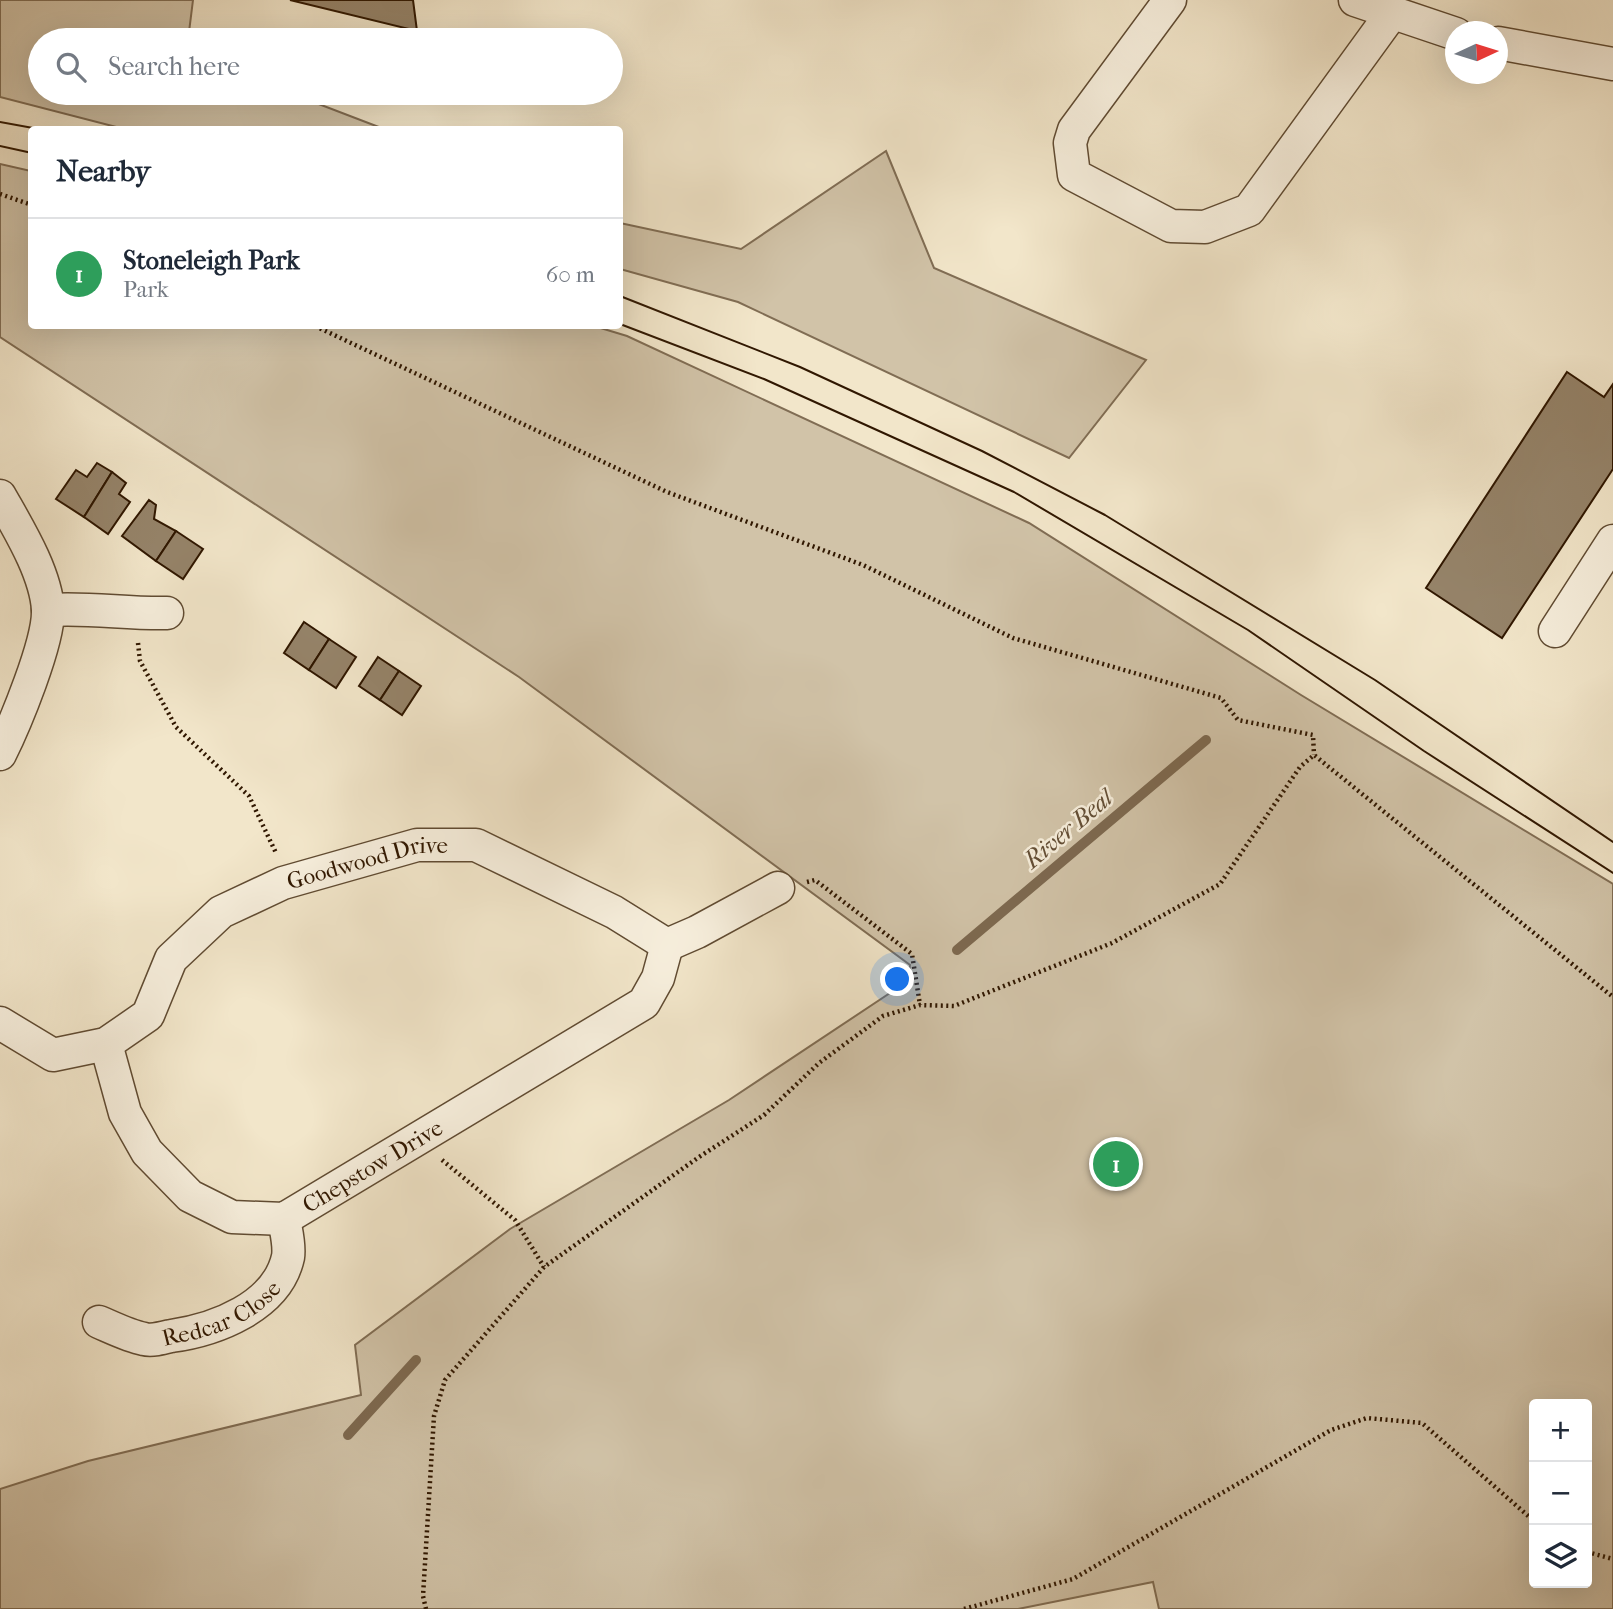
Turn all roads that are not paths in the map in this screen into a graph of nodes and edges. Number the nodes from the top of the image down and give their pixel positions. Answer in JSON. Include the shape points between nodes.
{"nodes":[{"id":1,"x":1170,"y":0,"type":"edge"},
{"id":2,"x":1355,"y":0,"type":"edge"},
{"id":3,"x":1392,"y":13,"type":"junction"},
{"id":4,"x":1445,"y":31,"type":"edge"},
{"id":5,"x":1508,"y":45,"type":"edge"},
{"id":6,"x":1613,"y":64,"type":"edge"},
{"id":7,"x":0,"y":496,"type":"edge"},
{"id":8,"x":1613,"y":541,"type":"edge"},
{"id":9,"x":48,"y":610,"type":"junction"},
{"id":10,"x":167,"y":613,"type":"dead end"},
{"id":11,"x":1555,"y":631,"type":"dead end"},
{"id":12,"x":0,"y":754,"type":"edge"},
{"id":13,"x":778,"y":888,"type":"road end"},
{"id":14,"x":667,"y":945,"type":"junction"},
{"id":15,"x":0,"y":1023,"type":"edge"},
{"id":16,"x":106,"y":1044,"type":"junction"},
{"id":17,"x":284,"y":1219,"type":"junction"},
{"id":18,"x":99,"y":1322,"type":"dead end"}],
"edges":[{"from":1,"to":3,"type":"street","via":[[1074,130],[1070,143],[1074,175],[1171,226],[1205,227],[1249,210]]},
{"from":2,"to":3,"type":"street"},
{"from":3,"to":4,"type":"street"},
{"from":5,"to":6,"type":"street"},
{"from":7,"to":9,"type":"street","via":[[41,577]]},
{"from":8,"to":11,"type":"street"},
{"from":9,"to":10,"type":"street"},
{"from":9,"to":12,"type":"street","via":[[44,637]]},
{"from":13,"to":14,"type":"street"},
{"from":14,"to":16,"type":"street","name":"Goodwood Drive","via":[[614,912],[476,845],[417,845],[289,881],[221,912],[171,959],[148,1014]]},
{"from":14,"to":17,"type":"street","name":"Chepstow Drive","via":[[658,978],[644,1003]]},
{"from":15,"to":16,"type":"street","name":"Goodwood Drive","via":[[53,1055]]},
{"from":16,"to":17,"type":"street","name":"Chepstow Drive","via":[[125,1113],[147,1152],[190,1196],[232,1217]]},
{"from":17,"to":18,"type":"street","name":"Redcar Close","via":[[288,1255],[281,1275],[253,1306],[229,1320],[200,1332],[146,1340]]}]}
